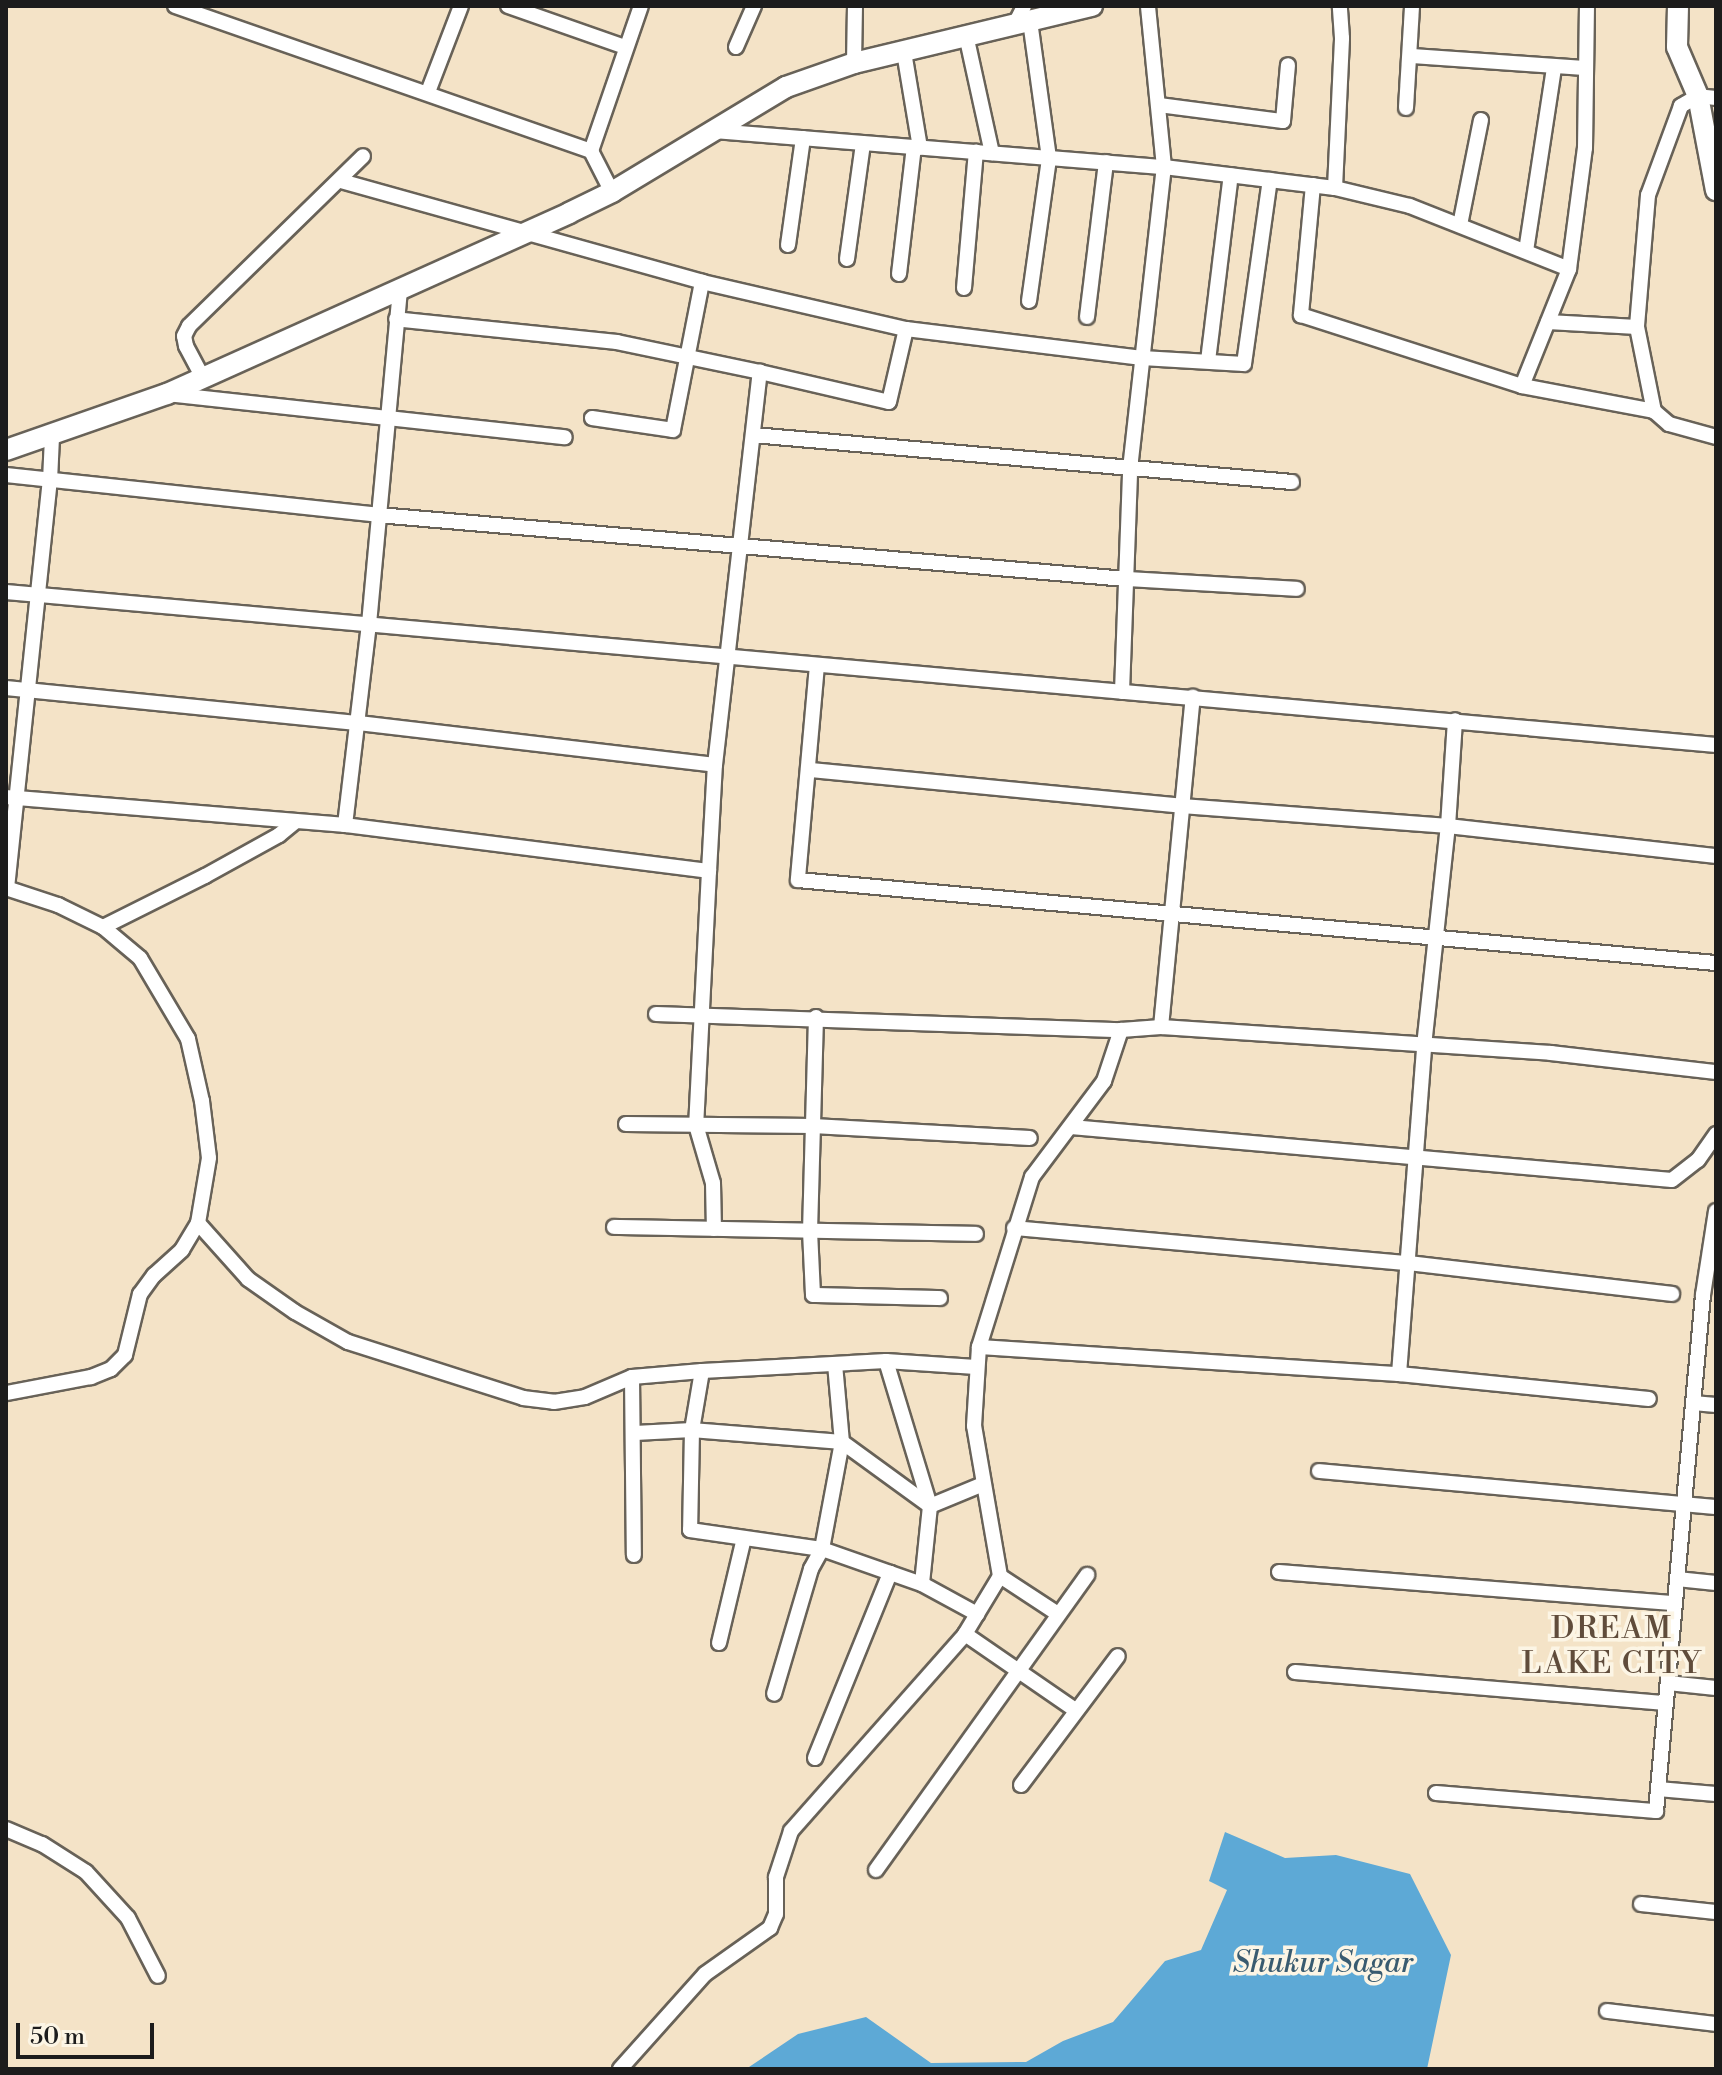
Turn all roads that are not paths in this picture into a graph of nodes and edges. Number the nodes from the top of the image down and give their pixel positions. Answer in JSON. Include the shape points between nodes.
{"nodes":[{"id":1,"x":175,"y":6,"type":"edge"},
{"id":2,"x":461,"y":6,"type":"edge"},
{"id":3,"x":508,"y":6,"type":"edge"},
{"id":4,"x":641,"y":6,"type":"edge"},
{"id":5,"x":754,"y":6,"type":"edge"},
{"id":6,"x":855,"y":6,"type":"edge"},
{"id":7,"x":1092,"y":6,"type":"edge"},
{"id":8,"x":1148,"y":6,"type":"edge"},
{"id":9,"x":1340,"y":6,"type":"edge"},
{"id":10,"x":1412,"y":6,"type":"edge"},
{"id":11,"x":1587,"y":6,"type":"edge"},
{"id":12,"x":1678,"y":6,"type":"edge"},
{"id":13,"x":1023,"y":17,"type":"edge"},
{"id":14,"x":966,"y":35,"type":"junction"},
{"id":15,"x":625,"y":47,"type":"junction"},
{"id":16,"x":736,"y":47,"type":"dead end"},
{"id":17,"x":904,"y":52,"type":"junction"},
{"id":18,"x":1412,"y":56,"type":"junction"},
{"id":19,"x":854,"y":63,"type":"junction"},
{"id":20,"x":1288,"y":65,"type":"dead end"},
{"id":21,"x":1554,"y":68,"type":"junction"},
{"id":22,"x":1585,"y":68,"type":"junction"},
{"id":23,"x":428,"y":92,"type":"junction"},
{"id":24,"x":1707,"y":97,"type":"edge"},
{"id":25,"x":1159,"y":105,"type":"junction"},
{"id":26,"x":1406,"y":108,"type":"dead end"},
{"id":27,"x":1481,"y":120,"type":"dead end"},
{"id":28,"x":715,"y":131,"type":"junction"},
{"id":29,"x":803,"y":138,"type":"junction"},
{"id":30,"x":863,"y":143,"type":"junction"},
{"id":31,"x":917,"y":147,"type":"junction"},
{"id":32,"x":591,"y":151,"type":"junction"},
{"id":33,"x":976,"y":152,"type":"junction"},
{"id":34,"x":992,"y":153,"type":"junction"},
{"id":35,"x":363,"y":156,"type":"dead end"},
{"id":36,"x":1049,"y":158,"type":"junction"},
{"id":37,"x":1106,"y":162,"type":"junction"},
{"id":38,"x":1164,"y":167,"type":"junction"},
{"id":39,"x":1231,"y":175,"type":"junction"},
{"id":40,"x":1270,"y":180,"type":"junction"},
{"id":41,"x":341,"y":181,"type":"junction"},
{"id":42,"x":1313,"y":185,"type":"junction"},
{"id":43,"x":1335,"y":188,"type":"junction"},
{"id":44,"x":1716,"y":190,"type":"edge"},
{"id":45,"x":612,"y":192,"type":"junction"},
{"id":46,"x":1460,"y":225,"type":"junction"},
{"id":47,"x":521,"y":234,"type":"junction"},
{"id":48,"x":788,"y":245,"type":"dead end"},
{"id":49,"x":1526,"y":251,"type":"junction"},
{"id":50,"x":847,"y":259,"type":"dead end"},
{"id":51,"x":1569,"y":269,"type":"junction"},
{"id":52,"x":899,"y":274,"type":"dead end"},
{"id":53,"x":702,"y":282,"type":"junction"},
{"id":54,"x":400,"y":287,"type":"junction"},
{"id":55,"x":964,"y":288,"type":"dead end"},
{"id":56,"x":1029,"y":301,"type":"dead end"},
{"id":57,"x":1087,"y":317,"type":"dead end"},
{"id":58,"x":396,"y":319,"type":"junction"},
{"id":59,"x":1548,"y":322,"type":"junction"},
{"id":60,"x":1637,"y":327,"type":"junction"},
{"id":61,"x":906,"y":329,"type":"junction"},
{"id":62,"x":686,"y":357,"type":"junction"},
{"id":63,"x":1142,"y":358,"type":"junction"},
{"id":64,"x":1208,"y":361,"type":"junction"},
{"id":65,"x":760,"y":372,"type":"junction"},
{"id":66,"x":203,"y":378,"type":"junction"},
{"id":67,"x":1522,"y":386,"type":"junction"},
{"id":68,"x":167,"y":394,"type":"junction"},
{"id":69,"x":1654,"y":411,"type":"junction"},
{"id":70,"x":388,"y":418,"type":"junction"},
{"id":71,"x":592,"y":418,"type":"dead end"},
{"id":72,"x":753,"y":435,"type":"junction"},
{"id":73,"x":52,"y":437,"type":"junction"},
{"id":74,"x":565,"y":437,"type":"dead end"},
{"id":75,"x":1716,"y":437,"type":"edge"},
{"id":76,"x":6,"y":450,"type":"edge"},
{"id":77,"x":1130,"y":469,"type":"junction"},
{"id":78,"x":6,"y":475,"type":"edge"},
{"id":79,"x":50,"y":481,"type":"junction"},
{"id":80,"x":1292,"y":482,"type":"dead end"},
{"id":81,"x":378,"y":515,"type":"junction"},
{"id":82,"x":739,"y":547,"type":"junction"},
{"id":83,"x":1126,"y":579,"type":"junction"},
{"id":84,"x":1297,"y":589,"type":"dead end"},
{"id":85,"x":6,"y":592,"type":"edge"},
{"id":86,"x":38,"y":595,"type":"junction"},
{"id":87,"x":369,"y":624,"type":"junction"},
{"id":88,"x":729,"y":656,"type":"junction"},
{"id":89,"x":817,"y":665,"type":"junction"},
{"id":90,"x":6,"y":688,"type":"edge"},
{"id":91,"x":26,"y":690,"type":"junction"},
{"id":92,"x":1122,"y":692,"type":"junction"},
{"id":93,"x":1193,"y":697,"type":"junction"},
{"id":94,"x":1455,"y":720,"type":"junction"},
{"id":95,"x":359,"y":723,"type":"junction"},
{"id":96,"x":1716,"y":745,"type":"edge"},
{"id":97,"x":715,"y":765,"type":"junction"},
{"id":98,"x":810,"y":770,"type":"junction"},
{"id":99,"x":12,"y":798,"type":"edge"},
{"id":100,"x":1182,"y":806,"type":"junction"},
{"id":101,"x":296,"y":821,"type":"junction"},
{"id":102,"x":345,"y":825,"type":"junction"},
{"id":103,"x":1448,"y":826,"type":"junction"},
{"id":104,"x":1716,"y":856,"type":"edge"},
{"id":105,"x":709,"y":871,"type":"junction"},
{"id":106,"x":7,"y":888,"type":"edge"},
{"id":107,"x":1170,"y":911,"type":"junction"},
{"id":108,"x":103,"y":927,"type":"junction"},
{"id":109,"x":1435,"y":937,"type":"junction"},
{"id":110,"x":1716,"y":963,"type":"edge"},
{"id":111,"x":656,"y":1014,"type":"dead end"},
{"id":112,"x":701,"y":1014,"type":"junction"},
{"id":113,"x":816,"y":1017,"type":"junction"},
{"id":114,"x":1161,"y":1027,"type":"junction"},
{"id":115,"x":1121,"y":1030,"type":"junction"},
{"id":116,"x":1424,"y":1046,"type":"junction"},
{"id":117,"x":1716,"y":1072,"type":"edge"},
{"id":118,"x":626,"y":1124,"type":"dead end"},
{"id":119,"x":696,"y":1125,"type":"junction"},
{"id":120,"x":813,"y":1126,"type":"junction"},
{"id":121,"x":1071,"y":1127,"type":"junction"},
{"id":122,"x":1716,"y":1134,"type":"edge"},
{"id":123,"x":1030,"y":1138,"type":"dead end"},
{"id":124,"x":1417,"y":1156,"type":"junction"},
{"id":125,"x":1716,"y":1211,"type":"edge"},
{"id":126,"x":198,"y":1223,"type":"junction"},
{"id":127,"x":614,"y":1227,"type":"dead end"},
{"id":128,"x":1014,"y":1228,"type":"junction"},
{"id":129,"x":714,"y":1229,"type":"junction"},
{"id":130,"x":810,"y":1231,"type":"junction"},
{"id":131,"x":976,"y":1234,"type":"dead end"},
{"id":132,"x":1409,"y":1263,"type":"junction"},
{"id":133,"x":1672,"y":1294,"type":"dead end"},
{"id":134,"x":1710,"y":1296,"type":"edge"},
{"id":135,"x":940,"y":1298,"type":"dead end"},
{"id":136,"x":979,"y":1347,"type":"junction"},
{"id":137,"x":886,"y":1361,"type":"junction"},
{"id":138,"x":835,"y":1364,"type":"junction"},
{"id":139,"x":976,"y":1367,"type":"junction"},
{"id":140,"x":702,"y":1371,"type":"junction"},
{"id":141,"x":1399,"y":1374,"type":"junction"},
{"id":142,"x":632,"y":1377,"type":"junction"},
{"id":143,"x":6,"y":1393,"type":"edge"},
{"id":144,"x":1649,"y":1399,"type":"dead end"},
{"id":145,"x":1693,"y":1403,"type":"junction"},
{"id":146,"x":1716,"y":1405,"type":"edge"},
{"id":147,"x":692,"y":1430,"type":"junction"},
{"id":148,"x":635,"y":1433,"type":"junction"},
{"id":149,"x":842,"y":1442,"type":"junction"},
{"id":150,"x":1319,"y":1471,"type":"dead end"},
{"id":151,"x":983,"y":1484,"type":"junction"},
{"id":152,"x":1684,"y":1503,"type":"junction"},
{"id":153,"x":930,"y":1506,"type":"junction"},
{"id":154,"x":1716,"y":1507,"type":"edge"},
{"id":155,"x":744,"y":1538,"type":"junction"},
{"id":156,"x":822,"y":1549,"type":"junction"},
{"id":157,"x":634,"y":1555,"type":"dead end"},
{"id":158,"x":1279,"y":1572,"type":"dead end"},
{"id":159,"x":890,"y":1573,"type":"junction"},
{"id":160,"x":1087,"y":1575,"type":"dead end"},
{"id":161,"x":1000,"y":1576,"type":"junction"},
{"id":162,"x":1677,"y":1579,"type":"junction"},
{"id":163,"x":1716,"y":1583,"type":"edge"},
{"id":164,"x":922,"y":1584,"type":"junction"},
{"id":165,"x":1675,"y":1603,"type":"junction"},
{"id":166,"x":977,"y":1614,"type":"junction"},
{"id":167,"x":1058,"y":1614,"type":"junction"},
{"id":168,"x":965,"y":1634,"type":"junction"},
{"id":169,"x":719,"y":1643,"type":"dead end"},
{"id":170,"x":1118,"y":1656,"type":"dead end"},
{"id":171,"x":1021,"y":1672,"type":"junction"},
{"id":172,"x":1295,"y":1672,"type":"dead end"},
{"id":173,"x":1668,"y":1683,"type":"junction"},
{"id":174,"x":1716,"y":1688,"type":"edge"},
{"id":175,"x":774,"y":1694,"type":"dead end"},
{"id":176,"x":1666,"y":1703,"type":"junction"},
{"id":177,"x":1075,"y":1710,"type":"junction"},
{"id":178,"x":815,"y":1758,"type":"dead end"},
{"id":179,"x":1021,"y":1785,"type":"dead end"},
{"id":180,"x":1658,"y":1789,"type":"junction"},
{"id":181,"x":1436,"y":1793,"type":"dead end"},
{"id":182,"x":1716,"y":1794,"type":"edge"},
{"id":183,"x":6,"y":1829,"type":"edge"},
{"id":184,"x":876,"y":1870,"type":"dead end"},
{"id":185,"x":1641,"y":1904,"type":"dead end"},
{"id":186,"x":1716,"y":1912,"type":"edge"},
{"id":187,"x":158,"y":1976,"type":"dead end"},
{"id":188,"x":1607,"y":2011,"type":"dead end"},
{"id":189,"x":1716,"y":2024,"type":"edge"},
{"id":190,"x":620,"y":2069,"type":"edge"}],
"edges":[{"from":1,"to":23,"type":"street"},
{"from":2,"to":23,"type":"street"},
{"from":3,"to":15,"type":"street"},
{"from":4,"to":15,"type":"street"},
{"from":5,"to":16,"type":"street"},
{"from":6,"to":19,"type":"street"},
{"from":7,"to":13,"type":"street"},
{"from":8,"to":25,"type":"street"},
{"from":9,"to":43,"type":"street"},
{"from":10,"to":18,"type":"street"},
{"from":11,"to":22,"type":"street"},
{"from":12,"to":24,"type":"street","via":[[1677,47]]},
{"from":13,"to":14,"type":"street"},
{"from":13,"to":36,"type":"street"},
{"from":14,"to":17,"type":"street"},
{"from":14,"to":34,"type":"street"},
{"from":15,"to":32,"type":"street"},
{"from":17,"to":19,"type":"street"},
{"from":17,"to":31,"type":"street"},
{"from":18,"to":21,"type":"street"},
{"from":18,"to":26,"type":"street"},
{"from":19,"to":28,"type":"street","via":[[786,87]]},
{"from":20,"to":25,"type":"street","via":[[1283,121]]},
{"from":21,"to":22,"type":"street"},
{"from":21,"to":49,"type":"street"},
{"from":22,"to":51,"type":"street","via":[[1585,148]]},
{"from":23,"to":32,"type":"street"},
{"from":24,"to":44,"type":"street"},
{"from":24,"to":60,"type":"street","via":[[1681,106],[1648,195]]},
{"from":25,"to":38,"type":"street"},
{"from":27,"to":46,"type":"street"},
{"from":28,"to":29,"type":"street"},
{"from":28,"to":45,"type":"street"},
{"from":29,"to":30,"type":"street"},
{"from":29,"to":48,"type":"street"},
{"from":30,"to":31,"type":"street"},
{"from":30,"to":50,"type":"street"},
{"from":31,"to":33,"type":"street"},
{"from":31,"to":52,"type":"street"},
{"from":32,"to":45,"type":"street"},
{"from":33,"to":34,"type":"street"},
{"from":33,"to":55,"type":"street"},
{"from":34,"to":36,"type":"street"},
{"from":35,"to":41,"type":"street"},
{"from":36,"to":37,"type":"street"},
{"from":36,"to":56,"type":"street"},
{"from":37,"to":38,"type":"street"},
{"from":37,"to":57,"type":"street"},
{"from":38,"to":39,"type":"street"},
{"from":38,"to":63,"type":"street"},
{"from":39,"to":40,"type":"street"},
{"from":39,"to":64,"type":"street"},
{"from":40,"to":42,"type":"street"},
{"from":40,"to":64,"type":"street","via":[[1244,364]]},
{"from":41,"to":47,"type":"street"},
{"from":41,"to":66,"type":"street","via":[[189,326],[186,346]]},
{"from":42,"to":43,"type":"street"},
{"from":42,"to":67,"type":"street","via":[[1301,315]]},
{"from":43,"to":46,"type":"street","via":[[1410,206]]},
{"from":45,"to":47,"type":"street"},
{"from":46,"to":49,"type":"street"},
{"from":47,"to":53,"type":"street"},
{"from":47,"to":54,"type":"street"},
{"from":49,"to":51,"type":"street"},
{"from":51,"to":59,"type":"street"},
{"from":53,"to":61,"type":"street"},
{"from":53,"to":62,"type":"street"},
{"from":54,"to":58,"type":"street"},
{"from":54,"to":66,"type":"street"},
{"from":58,"to":62,"type":"street","via":[[617,342]]},
{"from":58,"to":70,"type":"street"},
{"from":59,"to":60,"type":"street"},
{"from":59,"to":67,"type":"street"},
{"from":60,"to":69,"type":"street"},
{"from":61,"to":63,"type":"street"},
{"from":61,"to":65,"type":"street","via":[[889,402]]},
{"from":62,"to":65,"type":"street"},
{"from":62,"to":71,"type":"street","via":[[673,430]]},
{"from":63,"to":64,"type":"street"},
{"from":63,"to":77,"type":"street"},
{"from":65,"to":72,"type":"street"},
{"from":66,"to":68,"type":"street"},
{"from":67,"to":69,"type":"street"},
{"from":68,"to":70,"type":"street"},
{"from":68,"to":73,"type":"street"},
{"from":69,"to":75,"type":"street","via":[[1669,424]]},
{"from":70,"to":74,"type":"street"},
{"from":70,"to":81,"type":"street"},
{"from":72,"to":77,"type":"street"},
{"from":72,"to":82,"type":"street"},
{"from":73,"to":76,"type":"street"},
{"from":73,"to":79,"type":"street"},
{"from":77,"to":80,"type":"street"},
{"from":77,"to":83,"type":"street"},
{"from":78,"to":79,"type":"street"},
{"from":79,"to":81,"type":"street"},
{"from":79,"to":86,"type":"street"},
{"from":81,"to":82,"type":"street"},
{"from":81,"to":87,"type":"street"},
{"from":82,"to":83,"type":"street"},
{"from":82,"to":88,"type":"street"},
{"from":83,"to":84,"type":"street"},
{"from":83,"to":92,"type":"street"},
{"from":85,"to":86,"type":"street"},
{"from":86,"to":87,"type":"street"},
{"from":86,"to":91,"type":"street"},
{"from":87,"to":88,"type":"street"},
{"from":87,"to":95,"type":"street"},
{"from":88,"to":89,"type":"street"},
{"from":88,"to":97,"type":"street"},
{"from":89,"to":92,"type":"street"},
{"from":89,"to":98,"type":"street"},
{"from":90,"to":91,"type":"street"},
{"from":91,"to":95,"type":"street"},
{"from":91,"to":99,"type":"street"},
{"from":92,"to":93,"type":"street"},
{"from":93,"to":94,"type":"street"},
{"from":93,"to":100,"type":"street"},
{"from":94,"to":96,"type":"street"},
{"from":94,"to":103,"type":"street"},
{"from":95,"to":97,"type":"street"},
{"from":95,"to":102,"type":"street"},
{"from":97,"to":105,"type":"street"},
{"from":98,"to":100,"type":"street"},
{"from":98,"to":107,"type":"street","via":[[798,880]]},
{"from":99,"to":101,"type":"street"},
{"from":99,"to":106,"type":"street"},
{"from":100,"to":103,"type":"street"},
{"from":100,"to":107,"type":"street"},
{"from":101,"to":102,"type":"street"},
{"from":101,"to":108,"type":"street","via":[[205,876]]},
{"from":102,"to":105,"type":"street"},
{"from":103,"to":104,"type":"street"},
{"from":103,"to":109,"type":"street"},
{"from":105,"to":112,"type":"street"},
{"from":106,"to":108,"type":"street"},
{"from":107,"to":109,"type":"street"},
{"from":107,"to":114,"type":"street"},
{"from":108,"to":126,"type":"street","via":[[140,958],[188,1039],[209,1158]]},
{"from":109,"to":110,"type":"street"},
{"from":109,"to":116,"type":"street"},
{"from":111,"to":112,"type":"street"},
{"from":112,"to":113,"type":"street"},
{"from":112,"to":119,"type":"street"},
{"from":113,"to":115,"type":"street"},
{"from":113,"to":120,"type":"street"},
{"from":114,"to":115,"type":"street"},
{"from":114,"to":116,"type":"street"},
{"from":115,"to":121,"type":"street","via":[[1104,1081]]},
{"from":116,"to":117,"type":"street","via":[[1551,1053]]},
{"from":116,"to":124,"type":"street"},
{"from":118,"to":119,"type":"street"},
{"from":119,"to":120,"type":"street"},
{"from":119,"to":129,"type":"street","via":[[713,1183]]},
{"from":120,"to":123,"type":"street"},
{"from":120,"to":130,"type":"street"},
{"from":121,"to":124,"type":"street"},
{"from":121,"to":128,"type":"street","via":[[1032,1177]]},
{"from":122,"to":124,"type":"street","via":[[1698,1160],[1672,1180]]},
{"from":124,"to":132,"type":"street"},
{"from":125,"to":134,"type":"street"},
{"from":126,"to":142,"type":"street","via":[[248,1279],[348,1342],[523,1398],[554,1402],[585,1397]]},
{"from":126,"to":143,"type":"street","via":[[182,1250],[140,1294],[125,1355],[111,1369]]},
{"from":127,"to":129,"type":"street"},
{"from":128,"to":132,"type":"street"},
{"from":128,"to":136,"type":"street"},
{"from":129,"to":130,"type":"street"},
{"from":130,"to":131,"type":"street"},
{"from":130,"to":135,"type":"street","via":[[813,1295]]},
{"from":132,"to":133,"type":"street"},
{"from":132,"to":141,"type":"street"},
{"from":134,"to":145,"type":"street"},
{"from":136,"to":139,"type":"street"},
{"from":136,"to":141,"type":"street"},
{"from":137,"to":138,"type":"street"},
{"from":137,"to":139,"type":"street"},
{"from":137,"to":153,"type":"street"},
{"from":138,"to":140,"type":"street"},
{"from":138,"to":149,"type":"street"},
{"from":139,"to":151,"type":"street","via":[[974,1426]]},
{"from":140,"to":142,"type":"street"},
{"from":140,"to":147,"type":"street"},
{"from":141,"to":144,"type":"street"},
{"from":142,"to":148,"type":"street"},
{"from":145,"to":146,"type":"street"},
{"from":145,"to":152,"type":"street"},
{"from":147,"to":148,"type":"street"},
{"from":147,"to":149,"type":"street"},
{"from":147,"to":155,"type":"street","via":[[690,1530]]},
{"from":148,"to":157,"type":"street"},
{"from":149,"to":153,"type":"street"},
{"from":149,"to":156,"type":"street"},
{"from":150,"to":152,"type":"street"},
{"from":151,"to":153,"type":"street"},
{"from":151,"to":161,"type":"street"},
{"from":152,"to":154,"type":"street"},
{"from":152,"to":162,"type":"street"},
{"from":153,"to":164,"type":"street"},
{"from":155,"to":156,"type":"street"},
{"from":155,"to":169,"type":"street"},
{"from":156,"to":159,"type":"street"},
{"from":156,"to":175,"type":"street","via":[[811,1569]]},
{"from":158,"to":165,"type":"street"},
{"from":159,"to":164,"type":"street"},
{"from":159,"to":178,"type":"street"},
{"from":160,"to":167,"type":"street"},
{"from":161,"to":166,"type":"street"},
{"from":161,"to":167,"type":"street"},
{"from":162,"to":163,"type":"street"},
{"from":162,"to":165,"type":"street"},
{"from":164,"to":166,"type":"street"},
{"from":165,"to":173,"type":"street"},
{"from":166,"to":168,"type":"street"},
{"from":167,"to":171,"type":"street"},
{"from":168,"to":171,"type":"street"},
{"from":168,"to":190,"type":"street","via":[[791,1831],[776,1877],[776,1914],[770,1928],[705,1974]]},
{"from":170,"to":177,"type":"street"},
{"from":171,"to":177,"type":"street"},
{"from":171,"to":184,"type":"street"},
{"from":172,"to":176,"type":"street"},
{"from":173,"to":174,"type":"street"},
{"from":173,"to":176,"type":"street"},
{"from":176,"to":180,"type":"street"},
{"from":177,"to":179,"type":"street"},
{"from":180,"to":181,"type":"street","via":[[1656,1811]]},
{"from":180,"to":182,"type":"street"},
{"from":183,"to":187,"type":"street","via":[[86,1872],[128,1918]]},
{"from":185,"to":186,"type":"street"},
{"from":188,"to":189,"type":"street"}]}
